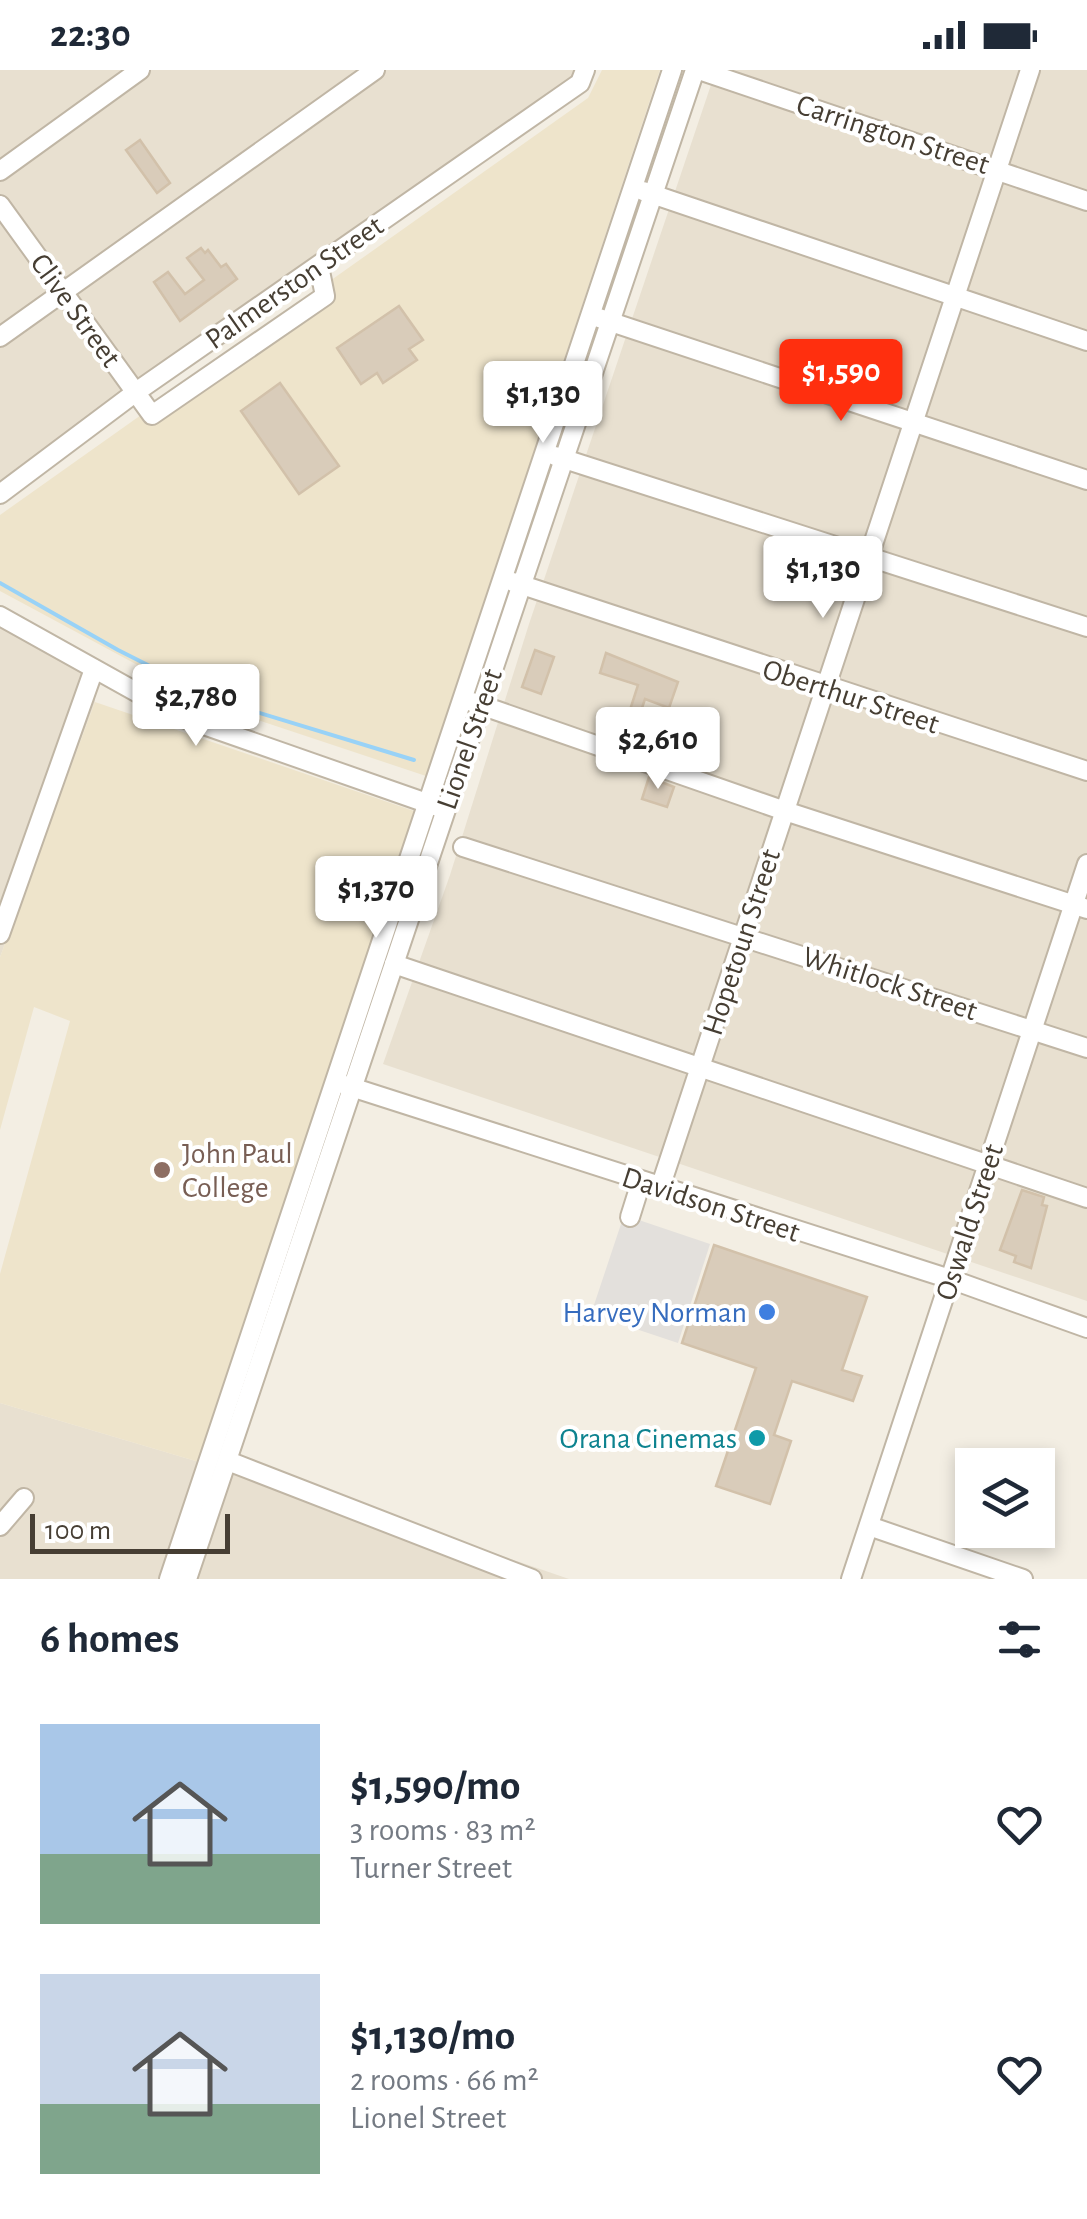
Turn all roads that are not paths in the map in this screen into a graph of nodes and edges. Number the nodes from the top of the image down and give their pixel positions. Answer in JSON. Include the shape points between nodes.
{"nodes":[{"id":1,"x":140,"y":70,"type":"edge"},
{"id":2,"x":374,"y":70,"type":"edge"},
{"id":3,"x":585,"y":70,"type":"edge"},
{"id":4,"x":672,"y":70,"type":"edge"},
{"id":5,"x":697,"y":70,"type":"edge"},
{"id":6,"x":1030,"y":70,"type":"edge"},
{"id":7,"x":998,"y":168,"type":"junction"},
{"id":8,"x":0,"y":172,"type":"edge"},
{"id":9,"x":633,"y":188,"type":"junction"},
{"id":10,"x":653,"y":194,"type":"junction"},
{"id":11,"x":1087,"y":201,"type":"edge"},
{"id":12,"x":0,"y":205,"type":"edge"},
{"id":13,"x":319,"y":266,"type":"junction"},
{"id":14,"x":64,"y":293,"type":"junction"},
{"id":15,"x":955,"y":297,"type":"junction"},
{"id":16,"x":590,"y":316,"type":"junction"},
{"id":17,"x":610,"y":322,"type":"junction"},
{"id":18,"x":0,"y":337,"type":"edge"},
{"id":19,"x":1087,"y":342,"type":"edge"},
{"id":20,"x":136,"y":392,"type":"junction"},
{"id":21,"x":913,"y":423,"type":"junction"},
{"id":22,"x":544,"y":453,"type":"junction"},
{"id":23,"x":564,"y":459,"type":"junction"},
{"id":24,"x":1087,"y":480,"type":"edge"},
{"id":25,"x":0,"y":494,"type":"edge"},
{"id":26,"x":870,"y":556,"type":"junction"},
{"id":27,"x":502,"y":578,"type":"junction"},
{"id":28,"x":521,"y":585,"type":"junction"},
{"id":29,"x":0,"y":616,"type":"edge"},
{"id":30,"x":1087,"y":627,"type":"edge"},
{"id":31,"x":94,"y":669,"type":"junction"},
{"id":32,"x":826,"y":688,"type":"junction"},
{"id":33,"x":471,"y":702,"type":"junction"},
{"id":34,"x":1087,"y":772,"type":"edge"},
{"id":35,"x":436,"y":806,"type":"junction"},
{"id":36,"x":785,"y":811,"type":"junction"},
{"id":37,"x":463,"y":847,"type":"dead end"},
{"id":38,"x":1087,"y":864,"type":"edge"},
{"id":39,"x":1080,"y":907,"type":"edge"},
{"id":40,"x":0,"y":934,"type":"edge"},
{"id":41,"x":743,"y":936,"type":"junction"},
{"id":42,"x":394,"y":964,"type":"junction"},
{"id":43,"x":1032,"y":1030,"type":"junction"},
{"id":44,"x":1087,"y":1048,"type":"edge"},
{"id":45,"x":699,"y":1070,"type":"junction"},
{"id":46,"x":344,"y":1084,"type":"junction"},
{"id":47,"x":988,"y":1165,"type":"junction"},
{"id":48,"x":641,"y":1182,"type":"junction"},
{"id":49,"x":660,"y":1188,"type":"junction"},
{"id":50,"x":1087,"y":1198,"type":"edge"},
{"id":51,"x":630,"y":1217,"type":"dead end"},
{"id":52,"x":950,"y":1279,"type":"junction"},
{"id":53,"x":1087,"y":1328,"type":"edge"},
{"id":54,"x":228,"y":1461,"type":"junction"},
{"id":55,"x":24,"y":1498,"type":"dead end"},
{"id":56,"x":0,"y":1526,"type":"edge"},
{"id":57,"x":869,"y":1526,"type":"junction"},
{"id":58,"x":169,"y":1579,"type":"edge"},
{"id":59,"x":188,"y":1579,"type":"edge"},
{"id":60,"x":530,"y":1579,"type":"edge"},
{"id":61,"x":851,"y":1579,"type":"edge"},
{"id":62,"x":1023,"y":1579,"type":"edge"}],
"edges":[{"from":1,"to":8,"type":"street"},
{"from":2,"to":14,"type":"street"},
{"from":3,"to":13,"type":"street","name":"Palmerston Street","via":[[580,83]]},
{"from":4,"to":9,"type":"street","name":"Lionel Street"},
{"from":5,"to":7,"type":"street","name":"Carrington Street"},
{"from":5,"to":10,"type":"street","name":"Lionel Street"},
{"from":6,"to":7,"type":"street","name":"Hopetoun Street"},
{"from":7,"to":11,"type":"street","name":"Carrington Street"},
{"from":7,"to":15,"type":"street","name":"Hopetoun Street"},
{"from":9,"to":10,"type":"street"},
{"from":9,"to":16,"type":"street","name":"Lionel Street"},
{"from":10,"to":15,"type":"street"},
{"from":10,"to":17,"type":"street","name":"Lionel Street"},
{"from":12,"to":14,"type":"street","name":"Clive Street"},
{"from":13,"to":20,"type":"street","name":"Palmerston Street"},
{"from":13,"to":20,"type":"street","name":"Clive Street","via":[[325,296],[152,415]]},
{"from":14,"to":18,"type":"street"},
{"from":14,"to":20,"type":"street","name":"Clive Street"},
{"from":15,"to":19,"type":"street"},
{"from":15,"to":21,"type":"street","name":"Hopetoun Street"},
{"from":16,"to":17,"type":"street"},
{"from":16,"to":22,"type":"street","name":"Lionel Street"},
{"from":17,"to":21,"type":"street"},
{"from":17,"to":23,"type":"street","name":"Lionel Street"},
{"from":20,"to":25,"type":"street","name":"Palmerston Street"},
{"from":21,"to":24,"type":"street"},
{"from":21,"to":26,"type":"street","name":"Hopetoun Street"},
{"from":22,"to":23,"type":"street"},
{"from":22,"to":27,"type":"street","name":"Lionel Street"},
{"from":23,"to":26,"type":"street"},
{"from":23,"to":28,"type":"street","name":"Lionel Street"},
{"from":26,"to":30,"type":"street"},
{"from":26,"to":32,"type":"street","name":"Hopetoun Street"},
{"from":27,"to":28,"type":"street","name":"Oberthur Street"},
{"from":27,"to":33,"type":"street","name":"Lionel Street"},
{"from":28,"to":32,"type":"street","name":"Oberthur Street"},
{"from":28,"to":33,"type":"street","name":"Lionel Street"},
{"from":29,"to":31,"type":"street"},
{"from":31,"to":35,"type":"street","via":[[216,732]]},
{"from":31,"to":40,"type":"street"},
{"from":32,"to":34,"type":"street","name":"Oberthur Street"},
{"from":32,"to":36,"type":"street","name":"Hopetoun Street"},
{"from":33,"to":35,"type":"street","name":"Lionel Street"},
{"from":33,"to":36,"type":"street"},
{"from":35,"to":42,"type":"street","name":"Lionel Street"},
{"from":35,"to":46,"type":"street","name":"Lionel Street"},
{"from":36,"to":39,"type":"street"},
{"from":36,"to":41,"type":"street","name":"Hopetoun Street"},
{"from":37,"to":41,"type":"street","name":"Whitlock Street"},
{"from":38,"to":39,"type":"street","name":"Oswald Street"},
{"from":39,"to":43,"type":"street","name":"Oswald Street"},
{"from":41,"to":43,"type":"street","name":"Whitlock Street"},
{"from":41,"to":45,"type":"street","name":"Hopetoun Street"},
{"from":42,"to":45,"type":"street"},
{"from":42,"to":46,"type":"street","name":"Lionel Street"},
{"from":43,"to":44,"type":"street","name":"Whitlock Street"},
{"from":43,"to":47,"type":"street","name":"Oswald Street"},
{"from":45,"to":47,"type":"street"},
{"from":45,"to":49,"type":"street","name":"Hopetoun Street"},
{"from":46,"to":48,"type":"street","name":"Davidson Street"},
{"from":46,"to":54,"type":"street","name":"Lionel Street"},
{"from":46,"to":58,"type":"street","name":"Lionel Street"},
{"from":47,"to":50,"type":"street"},
{"from":47,"to":52,"type":"street","name":"Oswald Street"},
{"from":48,"to":49,"type":"street","name":"Davidson Street"},
{"from":48,"to":51,"type":"street"},
{"from":49,"to":52,"type":"street","name":"Davidson Street"},
{"from":52,"to":53,"type":"street","name":"Davidson Street"},
{"from":52,"to":57,"type":"street","name":"Oswald Street"},
{"from":54,"to":59,"type":"street","name":"Lionel Street"},
{"from":54,"to":60,"type":"street"},
{"from":55,"to":56,"type":"street"},
{"from":57,"to":61,"type":"street","name":"Oswald Street"},
{"from":57,"to":62,"type":"street"}]}
